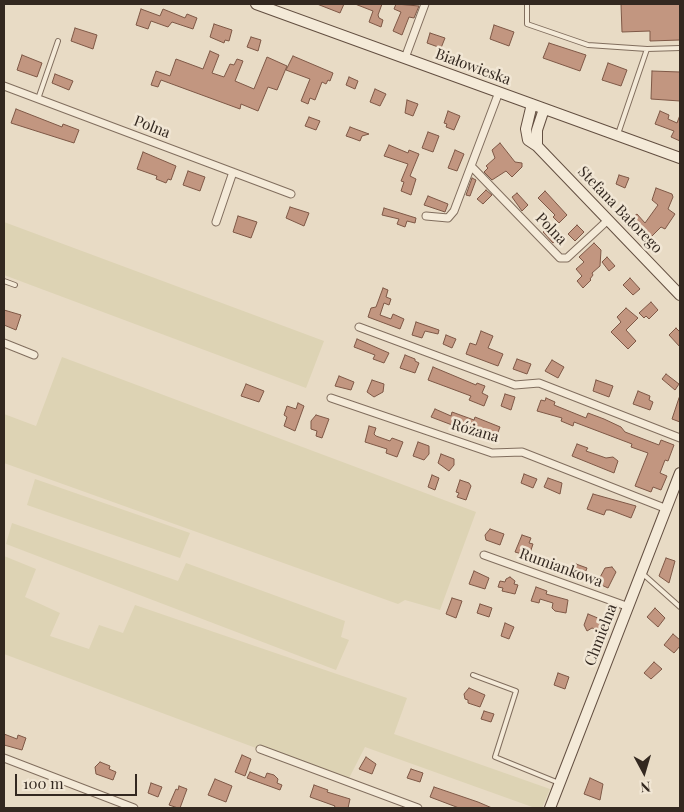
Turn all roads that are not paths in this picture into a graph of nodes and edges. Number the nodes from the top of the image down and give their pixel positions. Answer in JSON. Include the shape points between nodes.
{"nodes":[{"id":1,"x":256,"y":4,"type":"edge"},
{"id":2,"x":424,"y":4,"type":"edge"},
{"id":3,"x":527,"y":4,"type":"edge"},
{"id":4,"x":58,"y":41,"type":"dead end"},
{"id":5,"x":680,"y":48,"type":"edge"},
{"id":6,"x":647,"y":49,"type":"junction"},
{"id":7,"x":405,"y":58,"type":"junction"},
{"id":8,"x":4,"y":86,"type":"edge"},
{"id":9,"x":499,"y":92,"type":"junction"},
{"id":10,"x":38,"y":99,"type":"junction"},
{"id":11,"x":532,"y":104,"type":"junction"},
{"id":12,"x":544,"y":109,"type":"junction"},
{"id":13,"x":618,"y":135,"type":"junction"},
{"id":14,"x":537,"y":146,"type":"junction"},
{"id":15,"x":680,"y":158,"type":"edge"},
{"id":16,"x":471,"y":166,"type":"junction"},
{"id":17,"x":233,"y":172,"type":"junction"},
{"id":18,"x":291,"y":194,"type":"dead end"},
{"id":19,"x":426,"y":216,"type":"dead end"},
{"id":20,"x":608,"y":220,"type":"junction"},
{"id":21,"x":216,"y":222,"type":"dead end"},
{"id":22,"x":4,"y":281,"type":"edge"},
{"id":23,"x":14,"y":285,"type":"dead end"},
{"id":24,"x":680,"y":295,"type":"edge"},
{"id":25,"x":359,"y":327,"type":"dead end"},
{"id":26,"x":4,"y":344,"type":"edge"},
{"id":27,"x":34,"y":355,"type":"dead end"},
{"id":28,"x":331,"y":398,"type":"dead end"},
{"id":29,"x":680,"y":438,"type":"edge"},
{"id":30,"x":680,"y":473,"type":"edge"},
{"id":31,"x":667,"y":509,"type":"junction"},
{"id":32,"x":484,"y":556,"type":"dead end"},
{"id":33,"x":642,"y":572,"type":"junction"},
{"id":34,"x":628,"y":607,"type":"junction"},
{"id":35,"x":680,"y":608,"type":"edge"},
{"id":36,"x":473,"y":676,"type":"dead end"},
{"id":37,"x":260,"y":750,"type":"dead end"},
{"id":38,"x":4,"y":758,"type":"edge"},
{"id":39,"x":559,"y":783,"type":"junction"},
{"id":40,"x":134,"y":808,"type":"edge"},
{"id":41,"x":418,"y":808,"type":"edge"},
{"id":42,"x":550,"y":808,"type":"edge"}],
"edges":[{"from":1,"to":7,"type":"street","name":"Białowieska"},
{"from":2,"to":7,"type":"street"},
{"from":3,"to":6,"type":"lane","via":[[527,24],[588,45]]},
{"from":4,"to":10,"type":"lane"},
{"from":5,"to":6,"type":"lane"},
{"from":6,"to":13,"type":"lane"},
{"from":7,"to":9,"type":"street","name":"Białowieska"},
{"from":8,"to":10,"type":"street","name":"Polna"},
{"from":9,"to":11,"type":"street","name":"Białowieska"},
{"from":9,"to":16,"type":"street"},
{"from":10,"to":17,"type":"street","name":"Polna"},
{"from":11,"to":12,"type":"street","name":"Białowieska"},
{"from":11,"to":14,"type":"street","name":"Stefana Batorego","via":[[526,135]]},
{"from":12,"to":13,"type":"street","name":"Białowieska"},
{"from":12,"to":14,"type":"street","via":[[537,130]]},
{"from":13,"to":15,"type":"street","name":"Białowieska"},
{"from":14,"to":20,"type":"street","name":"Stefana Batorego"},
{"from":16,"to":19,"type":"street","via":[[454,211],[448,218]]},
{"from":16,"to":20,"type":"street","name":"Polna","via":[[560,258],[567,258]]},
{"from":17,"to":18,"type":"street","name":"Polna"},
{"from":17,"to":21,"type":"street"},
{"from":20,"to":24,"type":"street","name":"Stefana Batorego"},
{"from":22,"to":23,"type":"lane"},
{"from":25,"to":29,"type":"street","via":[[515,385],[539,383]]},
{"from":26,"to":27,"type":"street"},
{"from":28,"to":31,"type":"street","name":"Różana","via":[[492,453],[522,452]]},
{"from":30,"to":31,"type":"street","name":"Chmielna"},
{"from":31,"to":33,"type":"street","name":"Chmielna"},
{"from":32,"to":34,"type":"street","name":"Rumiankowa"},
{"from":33,"to":34,"type":"street","name":"Chmielna"},
{"from":33,"to":35,"type":"lane"},
{"from":34,"to":39,"type":"street","name":"Chmielna"},
{"from":36,"to":39,"type":"lane","via":[[516,690],[495,757]]},
{"from":37,"to":41,"type":"street"},
{"from":38,"to":40,"type":"street"},
{"from":39,"to":42,"type":"street","name":"Chmielna"}]}
